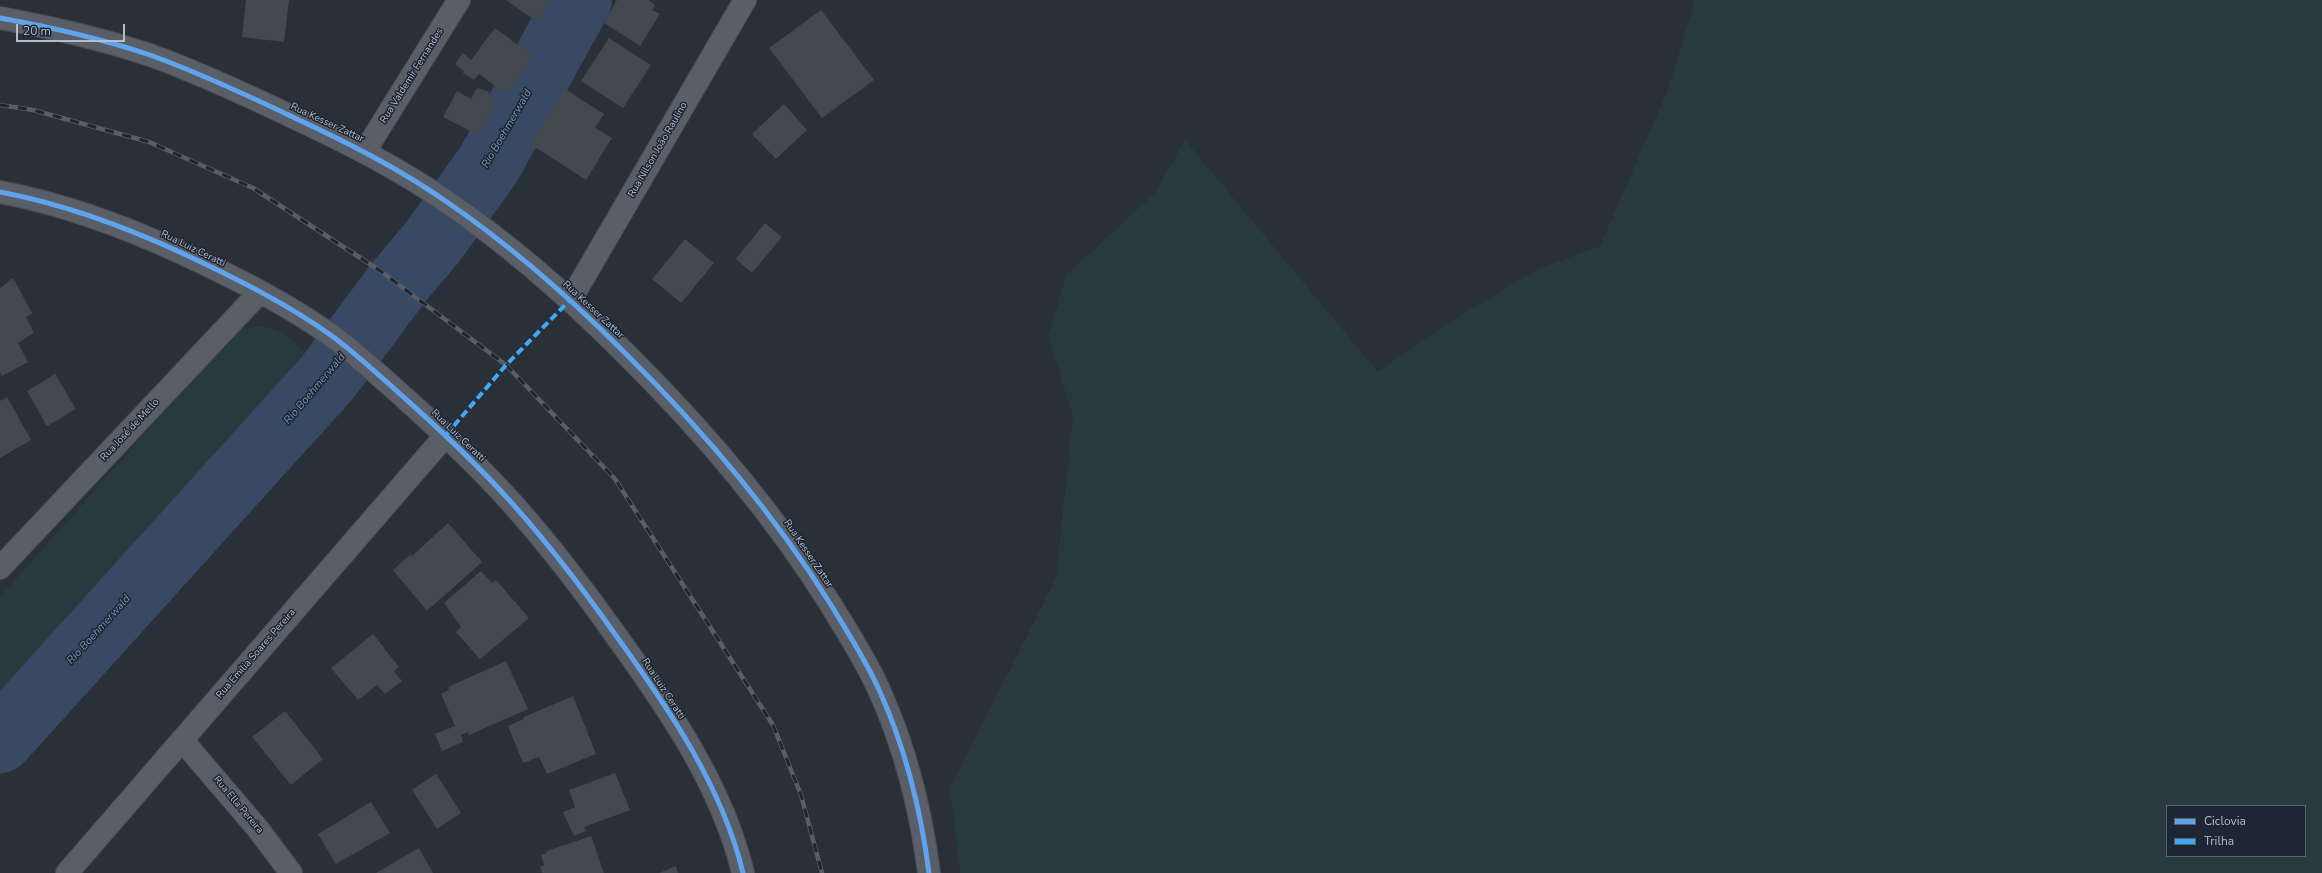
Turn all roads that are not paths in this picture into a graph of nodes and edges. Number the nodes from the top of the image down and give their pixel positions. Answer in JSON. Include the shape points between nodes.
{"nodes":[{"id":1,"x":459,"y":0,"type":"edge"},
{"id":2,"x":745,"y":0,"type":"edge"},
{"id":3,"x":0,"y":18,"type":"edge"},
{"id":4,"x":365,"y":151,"type":"junction"},
{"id":5,"x":0,"y":192,"type":"edge"},
{"id":6,"x":260,"y":292,"type":"junction"},
{"id":7,"x":571,"y":299,"type":"junction"},
{"id":8,"x":446,"y":435,"type":"junction"},
{"id":9,"x":0,"y":568,"type":"edge"},
{"id":10,"x":182,"y":740,"type":"junction"},
{"id":11,"x":67,"y":873,"type":"edge"},
{"id":12,"x":292,"y":873,"type":"edge"},
{"id":13,"x":743,"y":873,"type":"edge"},
{"id":14,"x":929,"y":873,"type":"edge"}],
"edges":[{"from":1,"to":4,"type":"street","name":"Rua Valdemir Fernandes"},
{"from":2,"to":7,"type":"street","name":"Rua Nilson João Raulino"},
{"from":3,"to":4,"type":"street","name":"Rua Kesser Zattar","via":[[149,55],[238,91]]},
{"from":4,"to":7,"type":"street","name":"Rua Kesser Zattar","via":[[443,199]]},
{"from":5,"to":6,"type":"street","name":"Rua Luiz Ceratti","via":[[105,220],[154,240]]},
{"from":6,"to":8,"type":"street","name":"Rua Luiz Ceratti","via":[[333,337]]},
{"from":6,"to":9,"type":"street","name":"Rua José de Mello"},
{"from":7,"to":14,"type":"street","name":"Rua Kesser Zattar","via":[[689,419],[751,491],[812,575],[852,639],[880,691],[898,736],[923,829]]},
{"from":8,"to":10,"type":"street","name":"Rua Emília Soares Pereira"},
{"from":8,"to":13,"type":"street","name":"Rua Luiz Ceratti","via":[[500,490],[542,538],[642,672],[687,742],[718,798]]},
{"from":10,"to":11,"type":"street","name":"Rua Emília Soares Pereira"},
{"from":10,"to":12,"type":"street","name":"Rua Ella Pereira"}]}
